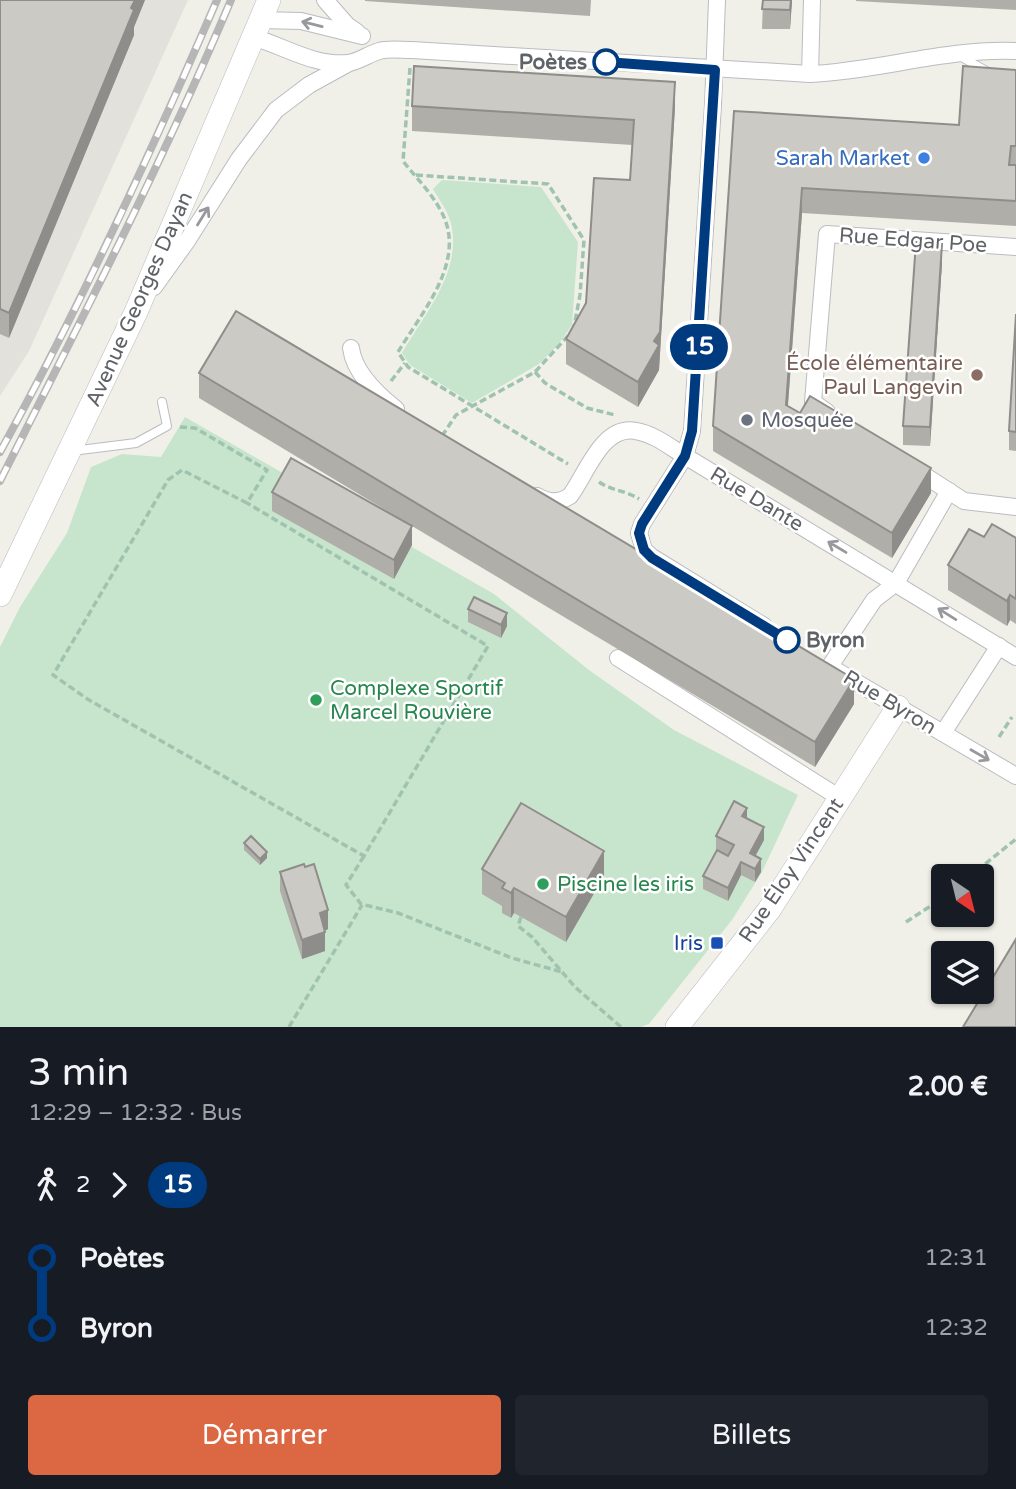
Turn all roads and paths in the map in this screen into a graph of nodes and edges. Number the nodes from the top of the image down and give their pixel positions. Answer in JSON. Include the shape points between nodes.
{"nodes":[{"id":1,"x":325,"y":0,"type":"edge"},
{"id":2,"x":717,"y":0,"type":"edge"},
{"id":3,"x":812,"y":0,"type":"edge"},
{"id":4,"x":261,"y":19,"type":"edge"},
{"id":5,"x":362,"y":36,"type":"junction"},
{"id":6,"x":382,"y":50,"type":"junction"},
{"id":7,"x":412,"y":50,"type":"junction"},
{"id":8,"x":1016,"y":51,"type":"edge"},
{"id":9,"x":958,"y":55,"type":"junction"},
{"id":10,"x":349,"y":63,"type":"junction"},
{"id":11,"x":715,"y":70,"type":"junction"},
{"id":12,"x":810,"y":74,"type":"junction"},
{"id":13,"x":999,"y":74,"type":"edge"},
{"id":14,"x":414,"y":175,"type":"junction"},
{"id":15,"x":1016,"y":247,"type":"edge"},
{"id":16,"x":136,"y":312,"type":"junction"},
{"id":17,"x":351,"y":348,"type":"dead end"},
{"id":18,"x":535,"y":372,"type":"junction"},
{"id":19,"x":162,"y":402,"type":"dead end"},
{"id":20,"x":471,"y":405,"type":"junction"},
{"id":21,"x":407,"y":416,"type":"edge"},
{"id":22,"x":836,"y":417,"type":"edge"},
{"id":23,"x":167,"y":426,"type":"junction"},
{"id":24,"x":627,"y":430,"type":"junction"},
{"id":25,"x":441,"y":438,"type":"edge"},
{"id":26,"x":69,"y":451,"type":"junction"},
{"id":27,"x":685,"y":456,"type":"junction"},
{"id":28,"x":904,"y":462,"type":"edge"},
{"id":29,"x":585,"y":474,"type":"junction"},
{"id":30,"x":519,"y":485,"type":"edge"},
{"id":31,"x":949,"y":491,"type":"junction"},
{"id":32,"x":247,"y":503,"type":"junction"},
{"id":33,"x":1016,"y":507,"type":"edge"},
{"id":34,"x":652,"y":508,"type":"junction"},
{"id":35,"x":895,"y":583,"type":"junction"},
{"id":36,"x":0,"y":594,"type":"edge"},
{"id":37,"x":781,"y":636,"type":"edge"},
{"id":38,"x":999,"y":646,"type":"junction"},
{"id":39,"x":1016,"y":657,"type":"edge"},
{"id":40,"x":618,"y":658,"type":"dead end"},
{"id":41,"x":898,"y":707,"type":"junction"},
{"id":42,"x":1012,"y":717,"type":"dead end"},
{"id":43,"x":943,"y":733,"type":"junction"},
{"id":44,"x":999,"y":737,"type":"dead end"},
{"id":45,"x":1016,"y":776,"type":"edge"},
{"id":46,"x":840,"y":798,"type":"junction"},
{"id":47,"x":1016,"y":839,"type":"edge"},
{"id":48,"x":364,"y":856,"type":"junction"},
{"id":49,"x":985,"y":864,"type":"edge"},
{"id":50,"x":362,"y":905,"type":"junction"},
{"id":51,"x":931,"y":906,"type":"edge"},
{"id":52,"x":522,"y":917,"type":"dead end"},
{"id":53,"x":906,"y":922,"type":"dead end"},
{"id":54,"x":562,"y":972,"type":"junction"},
{"id":55,"x":289,"y":1027,"type":"edge"},
{"id":56,"x":621,"y":1027,"type":"edge"},
{"id":57,"x":677,"y":1027,"type":"edge"}],
"edges":[{"from":1,"to":5,"type":"street"},
{"from":2,"to":11,"type":"street","name":"Rue Dante"},
{"from":3,"to":12,"type":"street"},
{"from":5,"to":4,"type":"street","one_way":true,"via":[[301,21]]},
{"from":4,"to":10,"type":"street","via":[[274,43],[287,51],[313,61]]},
{"from":4,"to":16,"type":"street","name":"Avenue Georges Dayan"},
{"from":5,"to":6,"type":"street"},
{"from":6,"to":7,"type":"street"},
{"from":6,"to":10,"type":"street"},
{"from":7,"to":11,"type":"street"},
{"from":7,"to":14,"type":"path","via":[[402,161]]},
{"from":8,"to":9,"type":"street"},
{"from":9,"to":12,"type":"street"},
{"from":9,"to":13,"type":"lane"},
{"from":16,"to":10,"type":"street","one_way":true,"via":[[276,110]]},
{"from":11,"to":12,"type":"street"},
{"from":11,"to":27,"type":"street","name":"Rue Dante","via":[[695,406]]},
{"from":14,"to":18,"type":"path","via":[[548,184],[584,240],[574,326]]},
{"from":14,"to":20,"type":"path","via":[[443,215],[449,253],[441,281],[398,352],[408,367]]},
{"from":15,"to":22,"type":"street","name":"Rue Edgar Poe","via":[[827,234],[813,402]]},
{"from":16,"to":26,"type":"street","name":"Avenue Georges Dayan"},
{"from":17,"to":21,"type":"street","via":[[353,360],[379,396]]},
{"from":18,"to":20,"type":"path"},
{"from":18,"to":24,"type":"path","via":[[587,408],[615,415]]},
{"from":19,"to":23,"type":"lane"},
{"from":20,"to":25,"type":"path","via":[[456,415]]},
{"from":20,"to":29,"type":"path"},
{"from":23,"to":26,"type":"lane","via":[[136,443]]},
{"from":23,"to":32,"type":"path","via":[[195,428],[267,470]]},
{"from":24,"to":27,"type":"street","via":[[656,439]]},
{"from":24,"to":29,"type":"street","via":[[601,446]]},
{"from":26,"to":36,"type":"street","name":"Avenue Georges Dayan"},
{"from":27,"to":34,"type":"street"},
{"from":35,"to":27,"type":"street","name":"Rue Dante","one_way":true},
{"from":28,"to":31,"type":"street"},
{"from":29,"to":30,"type":"street","via":[[562,501],[542,498]]},
{"from":29,"to":34,"type":"path","via":[[607,488],[628,491]]},
{"from":31,"to":33,"type":"street","via":[[964,501]]},
{"from":31,"to":35,"type":"street"},
{"from":32,"to":48,"type":"path","via":[[488,646]]},
{"from":32,"to":48,"type":"path","via":[[182,470],[168,480],[53,676]]},
{"from":34,"to":37,"type":"street","via":[[639,533],[652,558]]},
{"from":38,"to":35,"type":"street","name":"Rue Dante","one_way":true},
{"from":35,"to":41,"type":"street","name":"Rue Byron","via":[[874,600],[825,663]]},
{"from":38,"to":39,"type":"street","name":"Rue Dante"},
{"from":38,"to":43,"type":"street"},
{"from":40,"to":46,"type":"street"},
{"from":41,"to":43,"type":"street","name":"Rue Byron"},
{"from":41,"to":46,"type":"street","name":"Rue Éloy Vincent"},
{"from":42,"to":44,"type":"path"},
{"from":43,"to":45,"type":"street","name":"Rue Byron","one_way":true},
{"from":46,"to":57,"type":"street","name":"Rue Éloy Vincent","via":[[769,910]]},
{"from":47,"to":49,"type":"path"},
{"from":48,"to":50,"type":"path","via":[[346,885]]},
{"from":50,"to":54,"type":"path","via":[[398,913],[512,958]]},
{"from":50,"to":55,"type":"path"},
{"from":51,"to":53,"type":"path"},
{"from":52,"to":54,"type":"path","via":[[518,926]]},
{"from":54,"to":56,"type":"path"}]}
